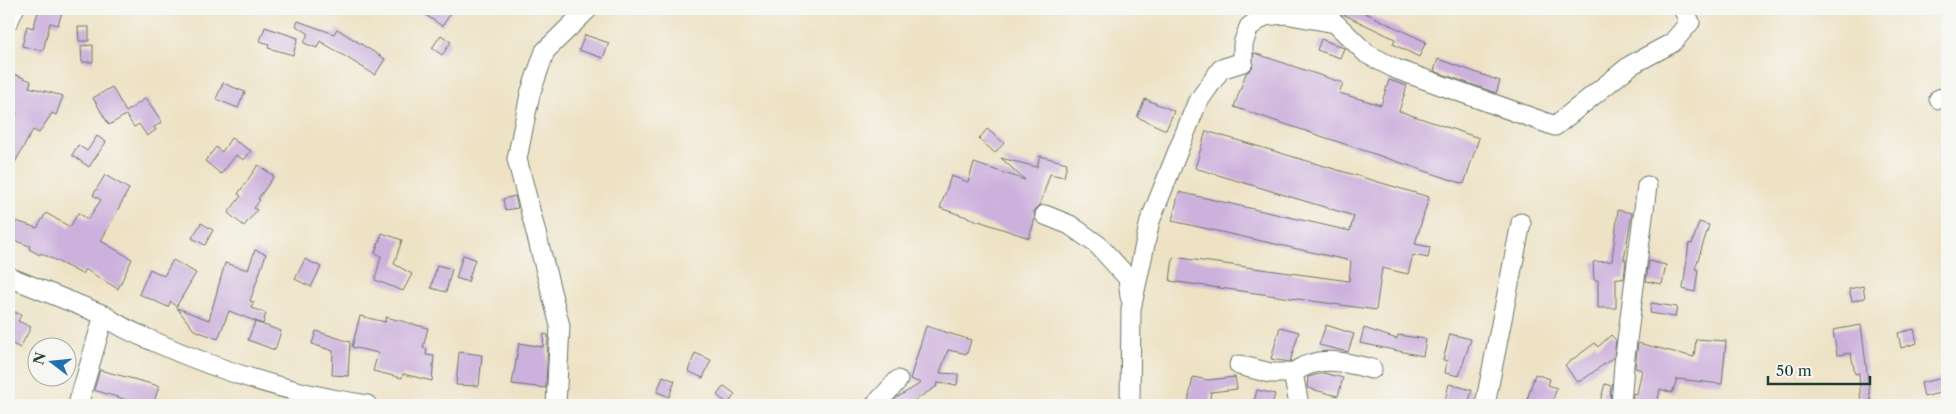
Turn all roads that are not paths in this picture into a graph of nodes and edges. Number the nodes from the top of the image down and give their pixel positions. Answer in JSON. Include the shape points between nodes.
{"nodes":[{"id":1,"x":14,"y":9,"type":"edge"},
{"id":2,"x":588,"y":9,"type":"edge"},
{"id":3,"x":1683,"y":9,"type":"edge"},
{"id":4,"x":9,"y":20,"type":"edge"},
{"id":5,"x":1647,"y":186,"type":"dead end"},
{"id":6,"x":1045,"y":215,"type":"dead end"},
{"id":7,"x":1521,"y":223,"type":"dead end"},
{"id":8,"x":9,"y":277,"type":"edge"},
{"id":9,"x":1131,"y":309,"type":"junction"},
{"id":10,"x":104,"y":315,"type":"junction"},
{"id":11,"x":1239,"y":365,"type":"dead end"},
{"id":12,"x":1372,"y":369,"type":"dead end"},
{"id":13,"x":1294,"y":373,"type":"junction"},
{"id":14,"x":898,"y":380,"type":"dead end"},
{"id":15,"x":337,"y":403,"type":"edge"},
{"id":16,"x":78,"y":405,"type":"edge"},
{"id":17,"x":367,"y":405,"type":"edge"},
{"id":18,"x":556,"y":405,"type":"edge"},
{"id":19,"x":875,"y":405,"type":"edge"},
{"id":20,"x":1130,"y":405,"type":"edge"},
{"id":21,"x":1299,"y":405,"type":"edge"},
{"id":22,"x":1485,"y":405,"type":"edge"},
{"id":23,"x":1621,"y":405,"type":"edge"}],
"edges":[{"from":1,"to":4,"type":"street"},
{"from":2,"to":18,"type":"street","via":[[545,51],[530,94],[517,159],[560,326]]},
{"from":3,"to":9,"type":"street","via":[[1690,22],[1672,43],[1631,65],[1555,126],[1396,69],[1367,54],[1335,23],[1285,14],[1264,16],[1249,27],[1243,44],[1243,62],[1221,69],[1198,103],[1150,221]]},
{"from":5,"to":23,"type":"street"},
{"from":6,"to":9,"type":"street","via":[[1070,225],[1114,262],[1128,278]]},
{"from":7,"to":22,"type":"street"},
{"from":8,"to":10,"type":"street"},
{"from":9,"to":20,"type":"street"},
{"from":10,"to":15,"type":"street","via":[[114,323],[170,348],[238,374]]},
{"from":10,"to":16,"type":"street"},
{"from":11,"to":13,"type":"street","via":[[1270,373]]},
{"from":12,"to":13,"type":"street","via":[[1341,360],[1318,361],[1302,366]]},
{"from":13,"to":21,"type":"street"},
{"from":14,"to":19,"type":"street"},
{"from":15,"to":17,"type":"street"}]}
